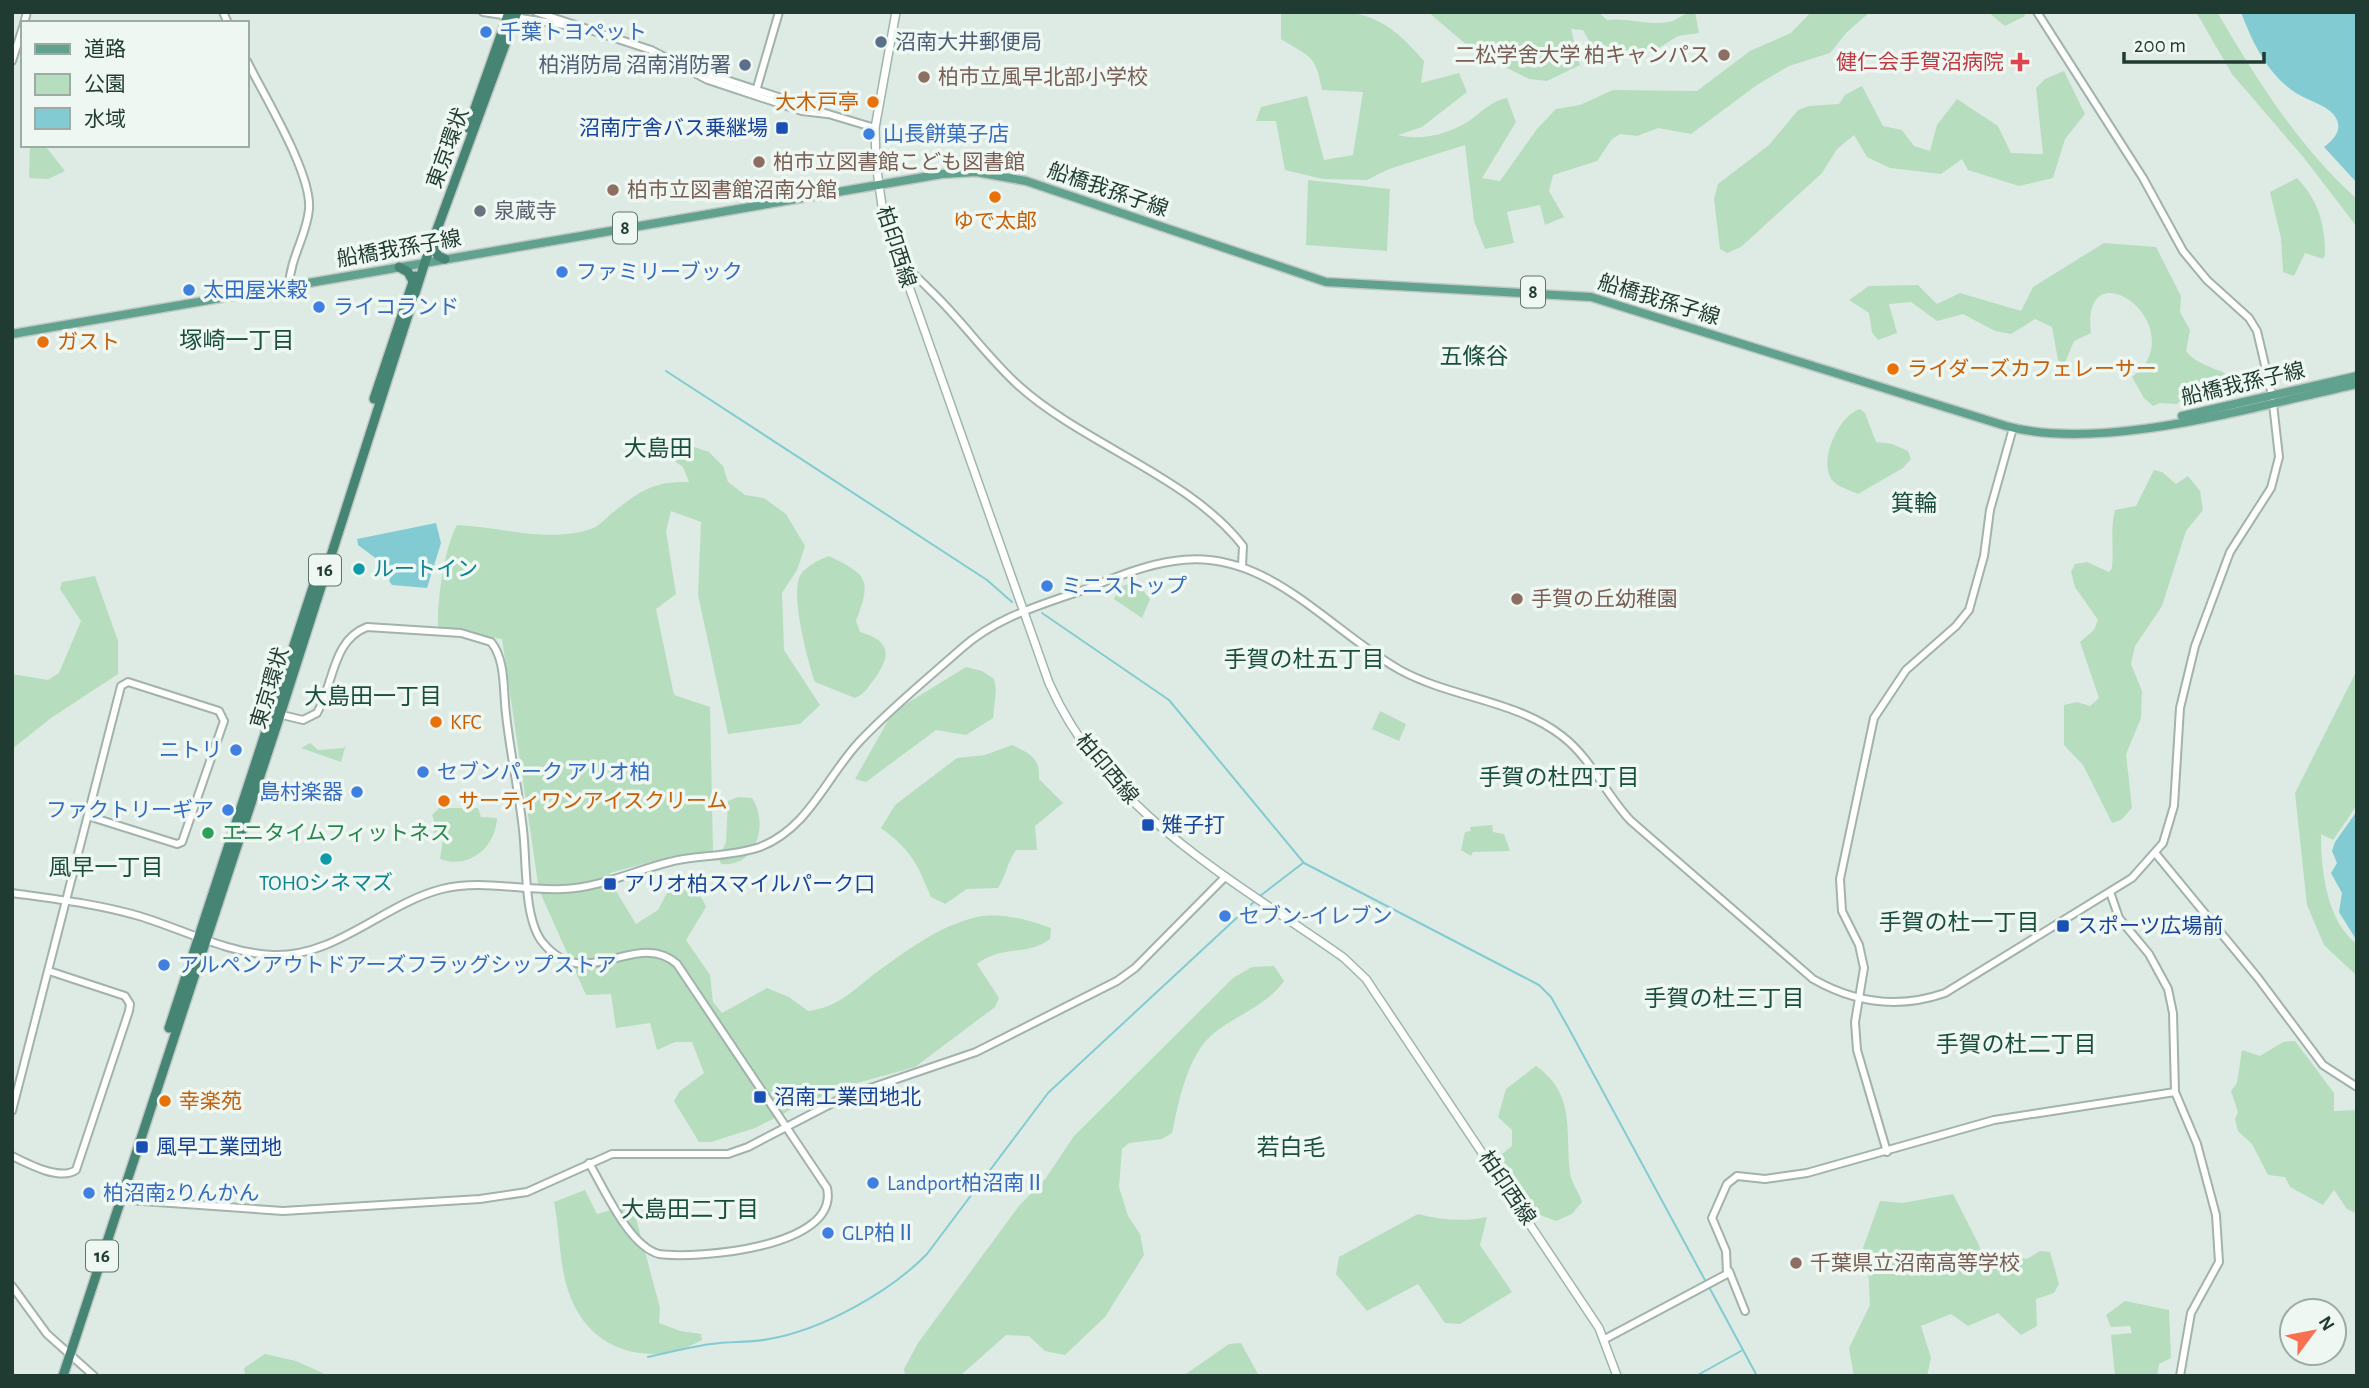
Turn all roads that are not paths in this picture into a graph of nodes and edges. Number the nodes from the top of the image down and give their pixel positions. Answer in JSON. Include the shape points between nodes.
{"nodes":[{"id":1,"x":483,"y":12,"type":"edge"},
{"id":2,"x":536,"y":12,"type":"edge"},
{"id":3,"x":779,"y":12,"type":"edge"},
{"id":4,"x":896,"y":12,"type":"edge"},
{"id":5,"x":2037,"y":12,"type":"edge"},
{"id":6,"x":512,"y":14,"type":"edge"},
{"id":7,"x":577,"y":26,"type":"junction"},
{"id":8,"x":21,"y":32,"type":"edge"},
{"id":9,"x":12,"y":61,"type":"edge"},
{"id":10,"x":248,"y":63,"type":"edge"},
{"id":11,"x":755,"y":92,"type":"junction"},
{"id":12,"x":875,"y":128,"type":"junction"},
{"id":13,"x":878,"y":185,"type":"junction"},
{"id":14,"x":432,"y":244,"type":"junction"},
{"id":15,"x":446,"y":259,"type":"junction"},
{"id":16,"x":422,"y":263,"type":"junction"},
{"id":17,"x":900,"y":265,"type":"junction"},
{"id":18,"x":399,"y":267,"type":"junction"},
{"id":19,"x":413,"y":281,"type":"junction"},
{"id":20,"x":289,"y":286,"type":"junction"},
{"id":21,"x":12,"y":334,"type":"edge"},
{"id":22,"x":2357,"y":376,"type":"edge"},
{"id":23,"x":2357,"y":384,"type":"edge"},
{"id":24,"x":2273,"y":398,"type":"junction"},
{"id":25,"x":2013,"y":428,"type":"junction"},
{"id":26,"x":1242,"y":566,"type":"junction"},
{"id":27,"x":1024,"y":610,"type":"junction"},
{"id":28,"x":277,"y":714,"type":"junction"},
{"id":29,"x":88,"y":816,"type":"junction"},
{"id":30,"x":2156,"y":853,"type":"junction"},
{"id":31,"x":1225,"y":877,"type":"junction"},
{"id":32,"x":529,"y":888,"type":"junction"},
{"id":33,"x":2110,"y":892,"type":"junction"},
{"id":34,"x":12,"y":893,"type":"edge"},
{"id":35,"x":67,"y":900,"type":"junction"},
{"id":36,"x":202,"y":937,"type":"junction"},
{"id":37,"x":49,"y":971,"type":"junction"},
{"id":38,"x":1859,"y":999,"type":"junction"},
{"id":39,"x":2357,"y":1087,"type":"edge"},
{"id":40,"x":2175,"y":1092,"type":"junction"},
{"id":41,"x":12,"y":1111,"type":"edge"},
{"id":42,"x":786,"y":1126,"type":"junction"},
{"id":43,"x":1887,"y":1152,"type":"junction"},
{"id":44,"x":12,"y":1156,"type":"edge"},
{"id":45,"x":589,"y":1163,"type":"junction"},
{"id":46,"x":117,"y":1200,"type":"junction"},
{"id":47,"x":1729,"y":1271,"type":"junction"},
{"id":48,"x":12,"y":1286,"type":"edge"},
{"id":49,"x":1745,"y":1311,"type":"dead end"},
{"id":50,"x":1605,"y":1339,"type":"junction"},
{"id":51,"x":67,"y":1353,"type":"junction"},
{"id":52,"x":57,"y":1376,"type":"edge"},
{"id":53,"x":63,"y":1376,"type":"edge"},
{"id":54,"x":94,"y":1376,"type":"edge"},
{"id":55,"x":1617,"y":1376,"type":"edge"},
{"id":56,"x":2180,"y":1376,"type":"edge"}],
"edges":[{"from":1,"to":6,"type":"street"},
{"from":2,"to":7,"type":"street"},
{"from":3,"to":11,"type":"street"},
{"from":4,"to":12,"type":"main road","name":"柏印西線"},
{"from":5,"to":24,"type":"street","via":[[2143,177],[2183,251],[2253,324]]},
{"from":6,"to":7,"type":"street","via":[[556,26]]},
{"from":6,"to":14,"type":"highway","name":"東京環状","number":"16"},
{"from":6,"to":16,"type":"highway","name":"東京環状","number":"16"},
{"from":7,"to":11,"type":"street"},
{"from":8,"to":9,"type":"street"},
{"from":10,"to":20,"type":"street","via":[[307,189],[307,218]]},
{"from":11,"to":12,"type":"street"},
{"from":12,"to":13,"type":"main road","name":"柏印西線"},
{"from":13,"to":15,"type":"main road","name":"船橋我孫子線","number":"8"},
{"from":13,"to":17,"type":"main road","name":"柏印西線"},
{"from":13,"to":25,"type":"main road","name":"船橋我孫子線","number":"8","via":[[952,173],[996,174],[1326,282],[1591,297]]},
{"from":14,"to":15,"type":"highway","via":[[438,256]]},
{"from":14,"to":16,"type":"highway","name":"東京環状","number":"16"},
{"from":15,"to":16,"type":"main road","name":"船橋我孫子線","number":"8"},
{"from":16,"to":18,"type":"main road","name":"船橋我孫子線","number":"8"},
{"from":16,"to":19,"type":"highway","name":"東京環状","number":"16"},
{"from":16,"to":28,"type":"highway","name":"東京環状","number":"16"},
{"from":17,"to":26,"type":"street","via":[[954,312],[1001,369],[1036,400],[1212,515],[1243,546]]},
{"from":17,"to":27,"type":"main road","name":"柏印西線"},
{"from":18,"to":19,"type":"highway"},
{"from":18,"to":20,"type":"main road","name":"船橋我孫子線","number":"8"},
{"from":19,"to":28,"type":"highway","name":"東京環状","number":"16"},
{"from":20,"to":21,"type":"main road","name":"船橋我孫子線","number":"8"},
{"from":22,"to":24,"type":"main road","name":"船橋我孫子線","number":"8"},
{"from":23,"to":24,"type":"main road","name":"船橋我孫子線","number":"8"},
{"from":24,"to":25,"type":"main road","name":"船橋我孫子線","number":"8","via":[[2137,427],[2079,434]]},
{"from":24,"to":30,"type":"street","via":[[2278,467],[2271,488],[2230,552],[2195,646],[2180,708],[2174,806]]},
{"from":25,"to":38,"type":"street","via":[[1969,610],[1906,670],[1874,718],[1839,887],[1842,911],[1863,957]]},
{"from":26,"to":27,"type":"street","via":[[1208,559],[1173,561]]},
{"from":26,"to":38,"type":"street","via":[[1285,588],[1368,651],[1404,672],[1443,690],[1528,717],[1559,733],[1585,757],[1619,809],[1640,829],[1802,971],[1830,989]]},
{"from":27,"to":31,"type":"main road","name":"柏印西線","via":[[1054,696],[1088,750],[1167,835]]},
{"from":27,"to":32,"type":"street","via":[[975,636],[872,730],[805,815],[776,839],[755,848],[674,861],[582,887]]},
{"from":28,"to":32,"type":"street","via":[[303,720],[317,713],[340,652],[361,629],[418,629],[488,639],[500,663]]},
{"from":28,"to":36,"type":"highway","name":"東京環状","number":"16"},
{"from":29,"to":29,"type":"street","via":[[122,684],[128,682],[223,715],[182,842]]},
{"from":29,"to":35,"type":"street"},
{"from":30,"to":33,"type":"street","via":[[2133,878]]},
{"from":30,"to":39,"type":"street","via":[[2323,1065]]},
{"from":31,"to":42,"type":"street","via":[[1117,981],[976,1052],[844,1097]]},
{"from":31,"to":50,"type":"main road","name":"柏印西線","via":[[1344,958],[1366,979]]},
{"from":32,"to":36,"type":"street","via":[[476,884],[434,891],[326,945],[292,955],[251,952]]},
{"from":32,"to":42,"type":"street","via":[[537,935],[565,960],[593,965],[647,952],[663,954],[677,964]]},
{"from":33,"to":38,"type":"street","via":[[1945,993],[1899,1003]]},
{"from":33,"to":40,"type":"street","via":[[2119,918],[2156,964],[2168,989]]},
{"from":34,"to":35,"type":"street"},
{"from":35,"to":36,"type":"street"},
{"from":35,"to":37,"type":"street"},
{"from":36,"to":46,"type":"highway","name":"東京環状","number":"16"},
{"from":37,"to":41,"type":"street"},
{"from":37,"to":44,"type":"street","via":[[125,996],[129,1011],[76,1170],[66,1174]]},
{"from":38,"to":43,"type":"street","via":[[1857,1050]]},
{"from":40,"to":43,"type":"street","via":[[1994,1120]]},
{"from":40,"to":56,"type":"street","via":[[2207,1180],[2216,1215],[2219,1262],[2191,1313]]},
{"from":42,"to":45,"type":"street","via":[[728,1154],[629,1152]]},
{"from":42,"to":45,"type":"street","via":[[827,1188],[828,1202],[818,1218],[803,1228],[748,1250],[672,1256],[650,1252],[635,1238]]},
{"from":43,"to":47,"type":"street","via":[[1807,1173],[1732,1178],[1712,1218]]},
{"from":45,"to":46,"type":"street","via":[[527,1192],[480,1199],[283,1211]]},
{"from":46,"to":51,"type":"highway","name":"東京環状","number":"16"},
{"from":47,"to":49,"type":"street"},
{"from":47,"to":50,"type":"street"},
{"from":48,"to":51,"type":"street"},
{"from":50,"to":55,"type":"main road","name":"柏印西線"},
{"from":51,"to":52,"type":"highway","name":"東京環状","number":"16"},
{"from":51,"to":53,"type":"highway","name":"東京環状","number":"16"},
{"from":51,"to":54,"type":"street"}]}
